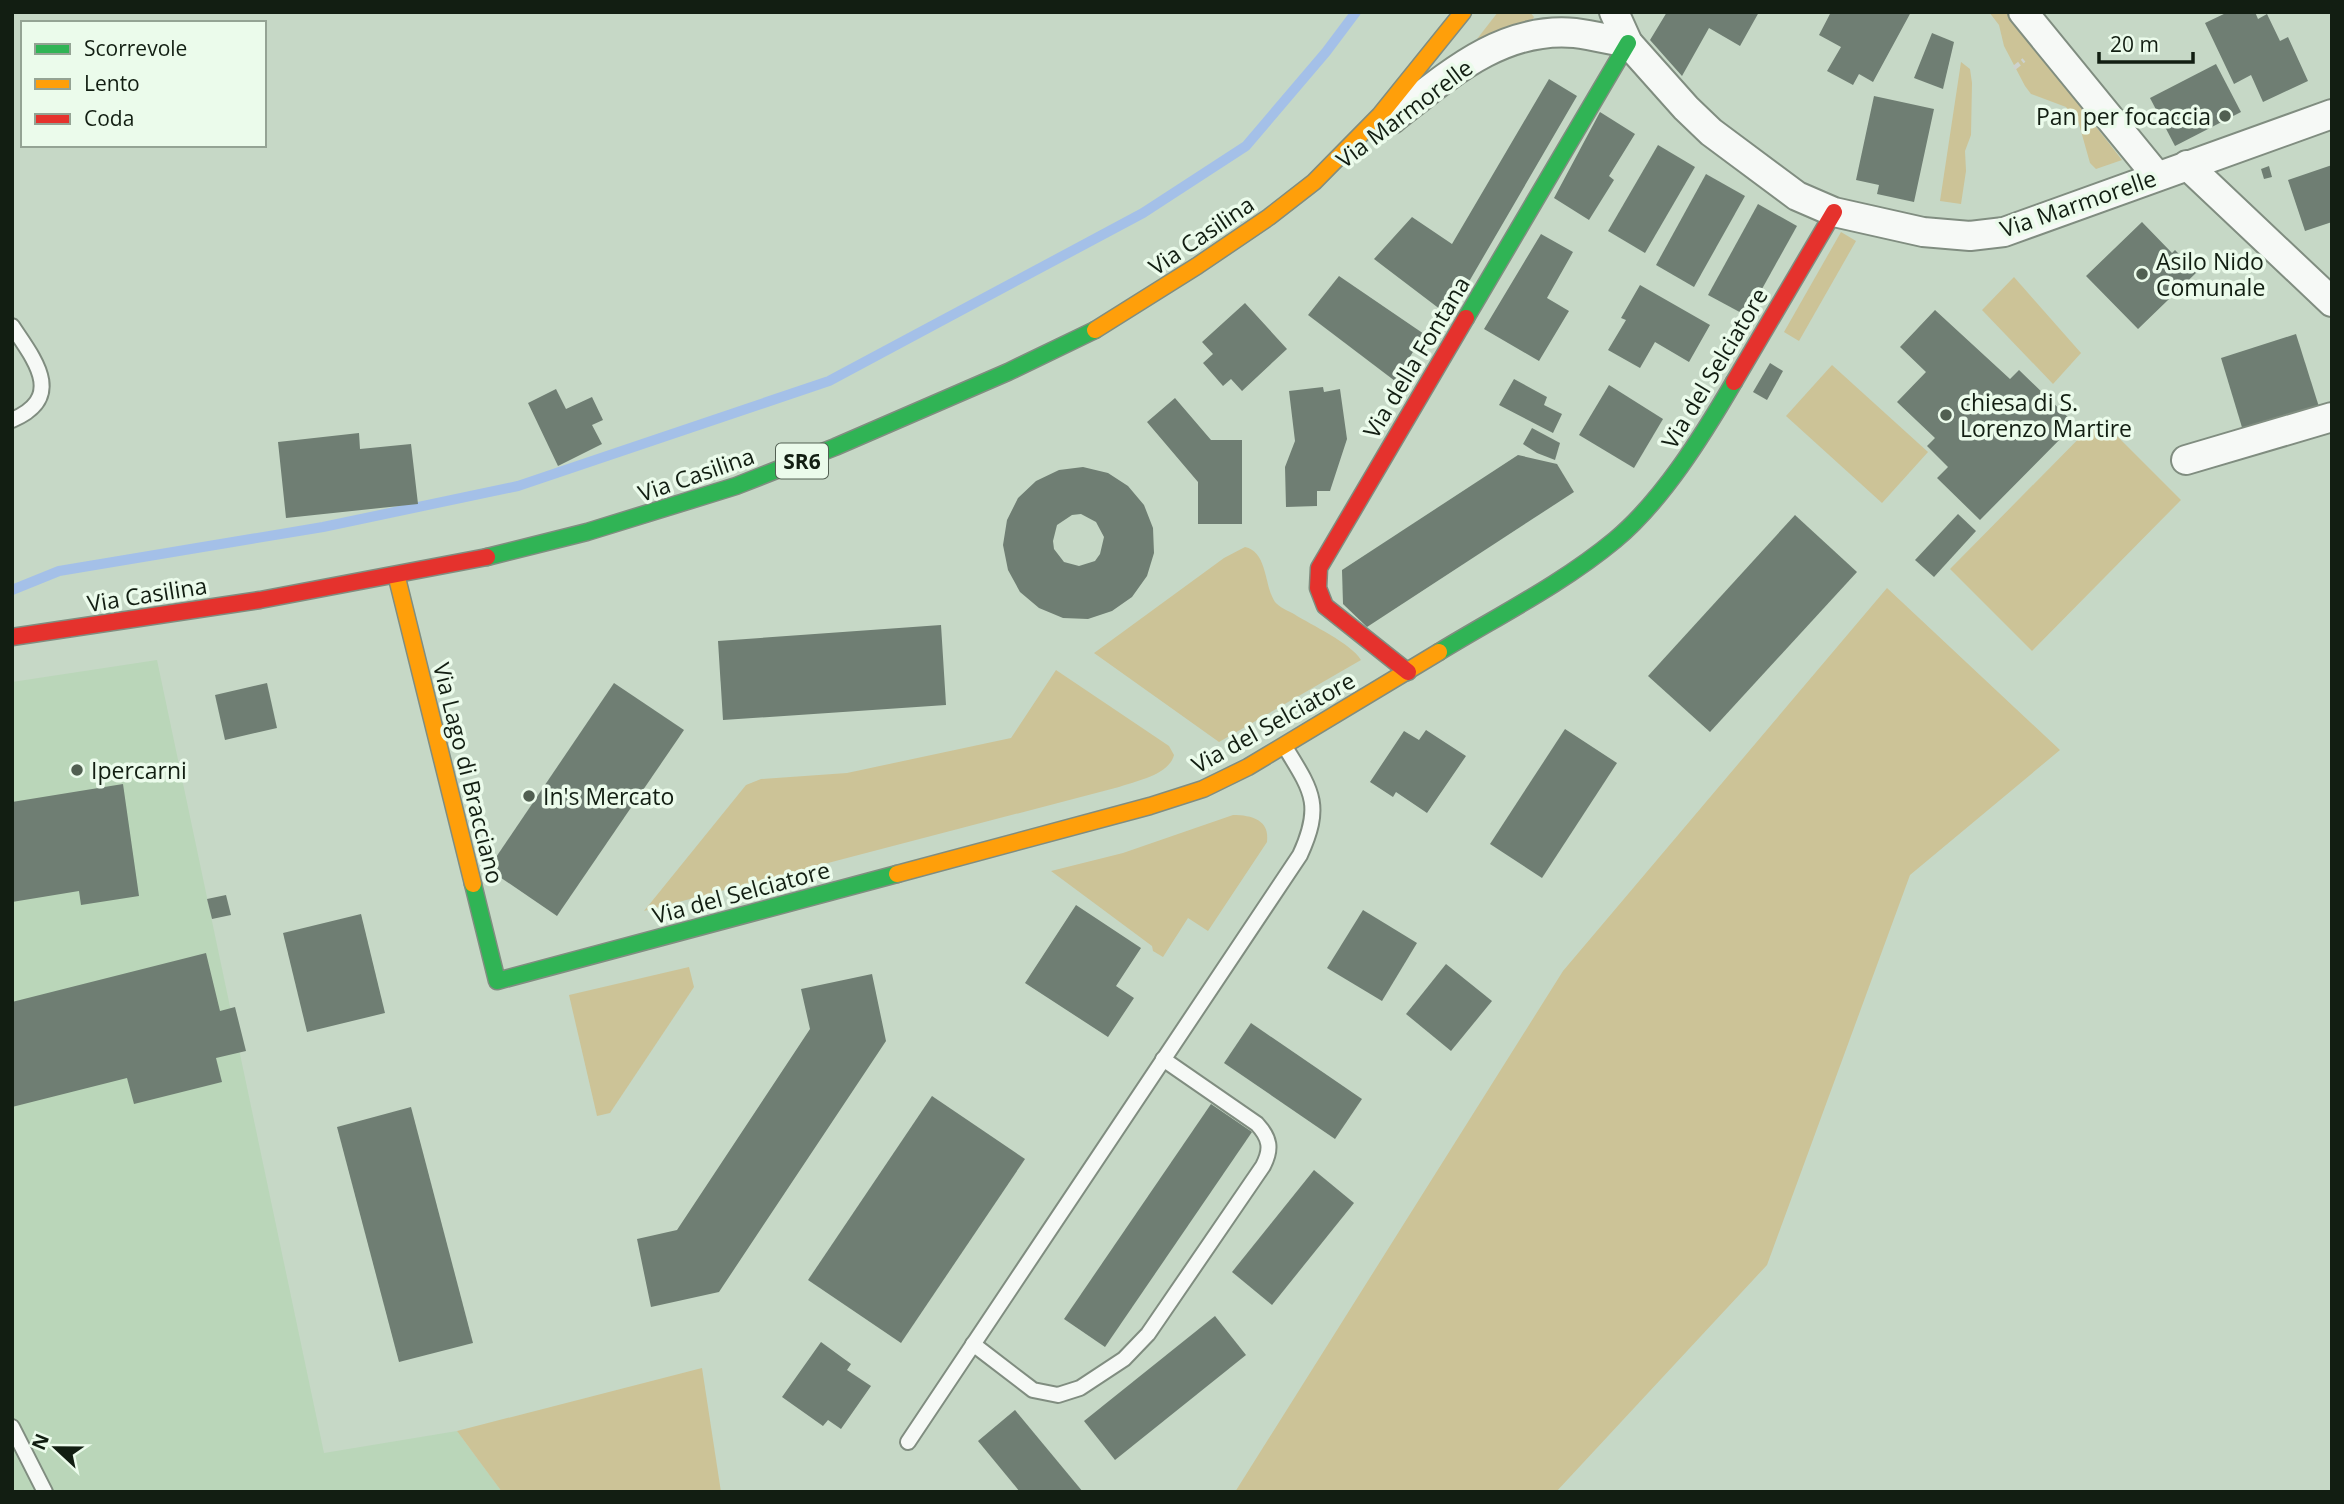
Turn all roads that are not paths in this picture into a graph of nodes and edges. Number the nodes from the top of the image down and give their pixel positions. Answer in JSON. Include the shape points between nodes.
{"nodes":[{"id":1,"x":1463,"y":12,"type":"edge"},
{"id":2,"x":1550,"y":12,"type":"edge"},
{"id":3,"x":1614,"y":12,"type":"edge"},
{"id":4,"x":2023,"y":12,"type":"edge"},
{"id":5,"x":1574,"y":33,"type":"junction"},
{"id":6,"x":1628,"y":43,"type":"junction"},
{"id":7,"x":2332,"y":114,"type":"edge"},
{"id":8,"x":2187,"y":165,"type":"junction"},
{"id":9,"x":2157,"y":176,"type":"junction"},
{"id":10,"x":1316,"y":180,"type":"junction"},
{"id":11,"x":1834,"y":212,"type":"junction"},
{"id":12,"x":2332,"y":303,"type":"edge"},
{"id":13,"x":12,"y":326,"type":"edge"},
{"id":14,"x":2332,"y":417,"type":"edge"},
{"id":15,"x":12,"y":420,"type":"edge"},
{"id":16,"x":2186,"y":460,"type":"dead end"},
{"id":17,"x":397,"y":578,"type":"junction"},
{"id":18,"x":12,"y":637,"type":"edge"},
{"id":19,"x":1408,"y":672,"type":"junction"},
{"id":20,"x":1284,"y":746,"type":"junction"},
{"id":21,"x":497,"y":981,"type":"joint"},
{"id":22,"x":1163,"y":1059,"type":"junction"},
{"id":23,"x":974,"y":1344,"type":"junction"},
{"id":24,"x":12,"y":1427,"type":"edge"},
{"id":25,"x":908,"y":1442,"type":"dead end"},
{"id":26,"x":45,"y":1492,"type":"edge"}],
"edges":[{"from":1,"to":10,"type":"street","name":"Via Casilina","number":"SR6","via":[[1383,113]]},
{"from":2,"to":5,"type":"street"},
{"from":3,"to":6,"type":"street","name":"Via Marmorelle"},
{"from":4,"to":9,"type":"street"},
{"from":5,"to":6,"type":"street","name":"Via Marmorelle"},
{"from":5,"to":10,"type":"street","name":"Via Marmorelle","via":[[1522,38],[1474,58]]},
{"from":6,"to":11,"type":"street","name":"Via Marmorelle","via":[[1711,132],[1787,190]]},
{"from":6,"to":19,"type":"street","name":"Via della Fontana","via":[[1319,568],[1318,588],[1325,606]]},
{"from":7,"to":8,"type":"street","name":"Via Marmorelle"},
{"from":8,"to":9,"type":"street","name":"Via Marmorelle"},
{"from":8,"to":12,"type":"street"},
{"from":9,"to":11,"type":"street","name":"Via Marmorelle","via":[[2004,232],[1981,236],[1923,232]]},
{"from":10,"to":17,"type":"street","name":"Via Casilina","number":"SR6","via":[[1211,257],[1092,331],[871,432],[667,509]]},
{"from":11,"to":19,"type":"street","name":"Via del Selciatore","via":[[1730,389],[1654,501],[1578,566]]},
{"from":13,"to":15,"type":"lane","via":[[38,365],[43,387],[30,410]]},
{"from":14,"to":16,"type":"street"},
{"from":17,"to":18,"type":"street","name":"Via Casilina","number":"SR6"},
{"from":17,"to":21,"type":"street","name":"Via Lago di Bracciano"},
{"from":19,"to":20,"type":"street","name":"Via del Selciatore"},
{"from":20,"to":21,"type":"street","name":"Via del Selciatore","via":[[1203,789],[1150,806]]},
{"from":20,"to":22,"type":"lane","via":[[1311,793],[1310,835]]},
{"from":22,"to":23,"type":"lane"},
{"from":22,"to":23,"type":"lane","via":[[1266,1133],[1269,1155],[1256,1177],[1148,1334],[1124,1359],[1080,1388],[1058,1395],[1034,1391]]},
{"from":23,"to":25,"type":"lane"},
{"from":24,"to":26,"type":"lane"}]}
